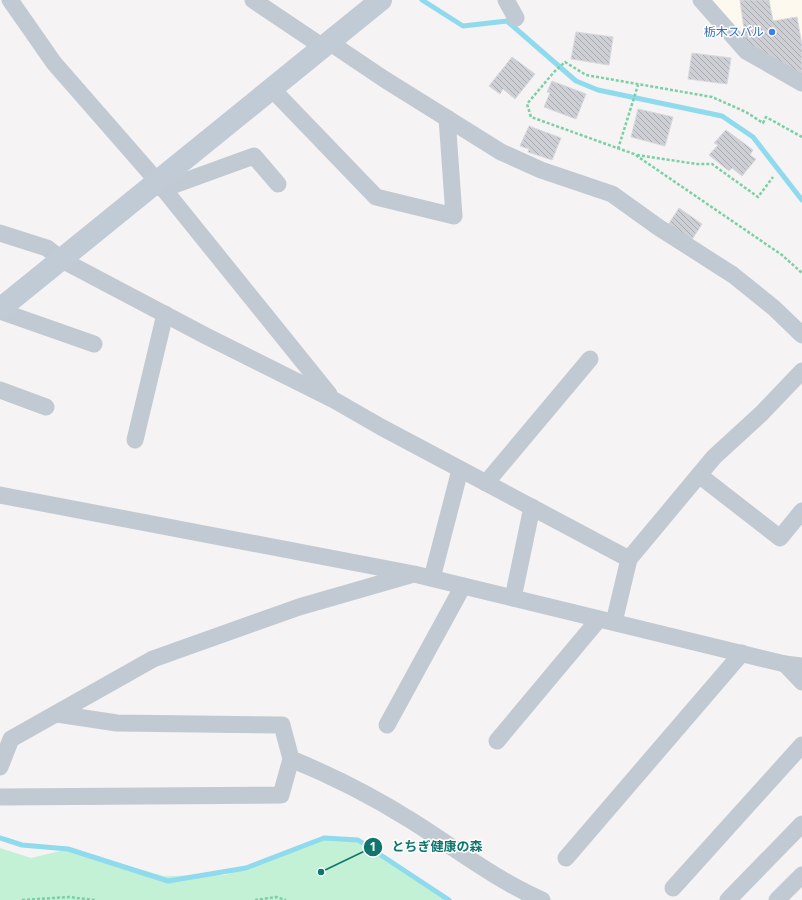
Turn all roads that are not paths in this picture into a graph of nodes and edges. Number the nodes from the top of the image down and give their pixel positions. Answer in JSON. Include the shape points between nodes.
{"nodes":[{"id":1,"x":10,"y":0,"type":"edge"},
{"id":2,"x":253,"y":0,"type":"edge"},
{"id":3,"x":381,"y":0,"type":"edge"},
{"id":4,"x":506,"y":0,"type":"edge"},
{"id":5,"x":701,"y":0,"type":"edge"},
{"id":6,"x":516,"y":18,"type":"dead end"},
{"id":7,"x":326,"y":44,"type":"junction"},
{"id":8,"x":802,"y":83,"type":"edge"},
{"id":9,"x":272,"y":89,"type":"junction"},
{"id":10,"x":447,"y":118,"type":"junction"},
{"id":11,"x":278,"y":184,"type":"dead end"},
{"id":12,"x":161,"y":186,"type":"junction"},
{"id":13,"x":0,"y":233,"type":"edge"},
{"id":14,"x":62,"y":260,"type":"junction"},
{"id":15,"x":0,"y":310,"type":"edge"},
{"id":16,"x":165,"y":314,"type":"junction"},
{"id":17,"x":802,"y":335,"type":"edge"},
{"id":18,"x":94,"y":344,"type":"dead end"},
{"id":19,"x":590,"y":359,"type":"dead end"},
{"id":20,"x":802,"y":371,"type":"edge"},
{"id":21,"x":0,"y":390,"type":"edge"},
{"id":22,"x":334,"y":400,"type":"junction"},
{"id":23,"x":46,"y":407,"type":"dead end"},
{"id":24,"x":135,"y":440,"type":"dead end"},
{"id":25,"x":460,"y":470,"type":"junction"},
{"id":26,"x":699,"y":475,"type":"junction"},
{"id":27,"x":486,"y":484,"type":"junction"},
{"id":28,"x":0,"y":495,"type":"edge"},
{"id":29,"x":532,"y":508,"type":"junction"},
{"id":30,"x":802,"y":511,"type":"edge"},
{"id":31,"x":629,"y":559,"type":"junction"},
{"id":32,"x":414,"y":574,"type":"junction"},
{"id":33,"x":432,"y":578,"type":"junction"},
{"id":34,"x":463,"y":586,"type":"junction"},
{"id":35,"x":513,"y":598,"type":"junction"},
{"id":36,"x":607,"y":620,"type":"junction"},
{"id":37,"x":742,"y":653,"type":"junction"},
{"id":38,"x":785,"y":664,"type":"junction"},
{"id":39,"x":802,"y":666,"type":"edge"},
{"id":40,"x":802,"y":682,"type":"edge"},
{"id":41,"x":57,"y":714,"type":"junction"},
{"id":42,"x":387,"y":725,"type":"dead end"},
{"id":43,"x":497,"y":741,"type":"dead end"},
{"id":44,"x":802,"y":745,"type":"edge"},
{"id":45,"x":291,"y":758,"type":"junction"},
{"id":46,"x":0,"y":767,"type":"edge"},
{"id":47,"x":0,"y":797,"type":"edge"},
{"id":48,"x":802,"y":824,"type":"edge"},
{"id":49,"x":566,"y":858,"type":"dead end"},
{"id":50,"x":802,"y":875,"type":"edge"},
{"id":51,"x":673,"y":888,"type":"dead end"},
{"id":52,"x":542,"y":900,"type":"edge"},
{"id":53,"x":728,"y":900,"type":"edge"},
{"id":54,"x":777,"y":900,"type":"edge"}],
"edges":[{"from":1,"to":12,"type":"street","via":[[54,63]]},
{"from":2,"to":7,"type":"street"},
{"from":3,"to":7,"type":"street"},
{"from":4,"to":6,"type":"street"},
{"from":5,"to":8,"type":"street","via":[[746,51]]},
{"from":7,"to":9,"type":"street"},
{"from":7,"to":10,"type":"street"},
{"from":9,"to":10,"type":"street","via":[[376,197],[454,216]]},
{"from":9,"to":12,"type":"street"},
{"from":10,"to":17,"type":"street","via":[[501,152],[541,170],[612,194],[733,275],[774,308]]},
{"from":11,"to":12,"type":"street","via":[[254,156]]},
{"from":12,"to":14,"type":"street"},
{"from":12,"to":22,"type":"street"},
{"from":13,"to":14,"type":"street","via":[[47,248]]},
{"from":14,"to":15,"type":"street"},
{"from":14,"to":16,"type":"street"},
{"from":15,"to":18,"type":"street"},
{"from":16,"to":22,"type":"street"},
{"from":16,"to":24,"type":"street"},
{"from":19,"to":27,"type":"street"},
{"from":20,"to":26,"type":"street","via":[[762,413],[714,457]]},
{"from":21,"to":23,"type":"street"},
{"from":22,"to":25,"type":"street"},
{"from":25,"to":27,"type":"street"},
{"from":25,"to":33,"type":"street"},
{"from":26,"to":30,"type":"street","via":[[780,538]]},
{"from":26,"to":31,"type":"street"},
{"from":27,"to":29,"type":"street"},
{"from":28,"to":32,"type":"street"},
{"from":29,"to":31,"type":"street"},
{"from":29,"to":35,"type":"street"},
{"from":31,"to":36,"type":"street"},
{"from":32,"to":33,"type":"street"},
{"from":32,"to":41,"type":"street","via":[[299,607],[154,660]]},
{"from":33,"to":34,"type":"street"},
{"from":34,"to":35,"type":"street"},
{"from":34,"to":42,"type":"street"},
{"from":35,"to":36,"type":"street"},
{"from":36,"to":37,"type":"street"},
{"from":36,"to":43,"type":"street"},
{"from":37,"to":38,"type":"street"},
{"from":37,"to":49,"type":"street"},
{"from":38,"to":39,"type":"street"},
{"from":38,"to":40,"type":"street"},
{"from":41,"to":45,"type":"street","via":[[117,723],[282,725]]},
{"from":41,"to":46,"type":"street","via":[[11,739]]},
{"from":44,"to":51,"type":"street"},
{"from":45,"to":47,"type":"street","via":[[281,795]]},
{"from":45,"to":52,"type":"street","via":[[328,774],[404,816],[520,890]]},
{"from":48,"to":53,"type":"street"},
{"from":50,"to":54,"type":"street"}]}
